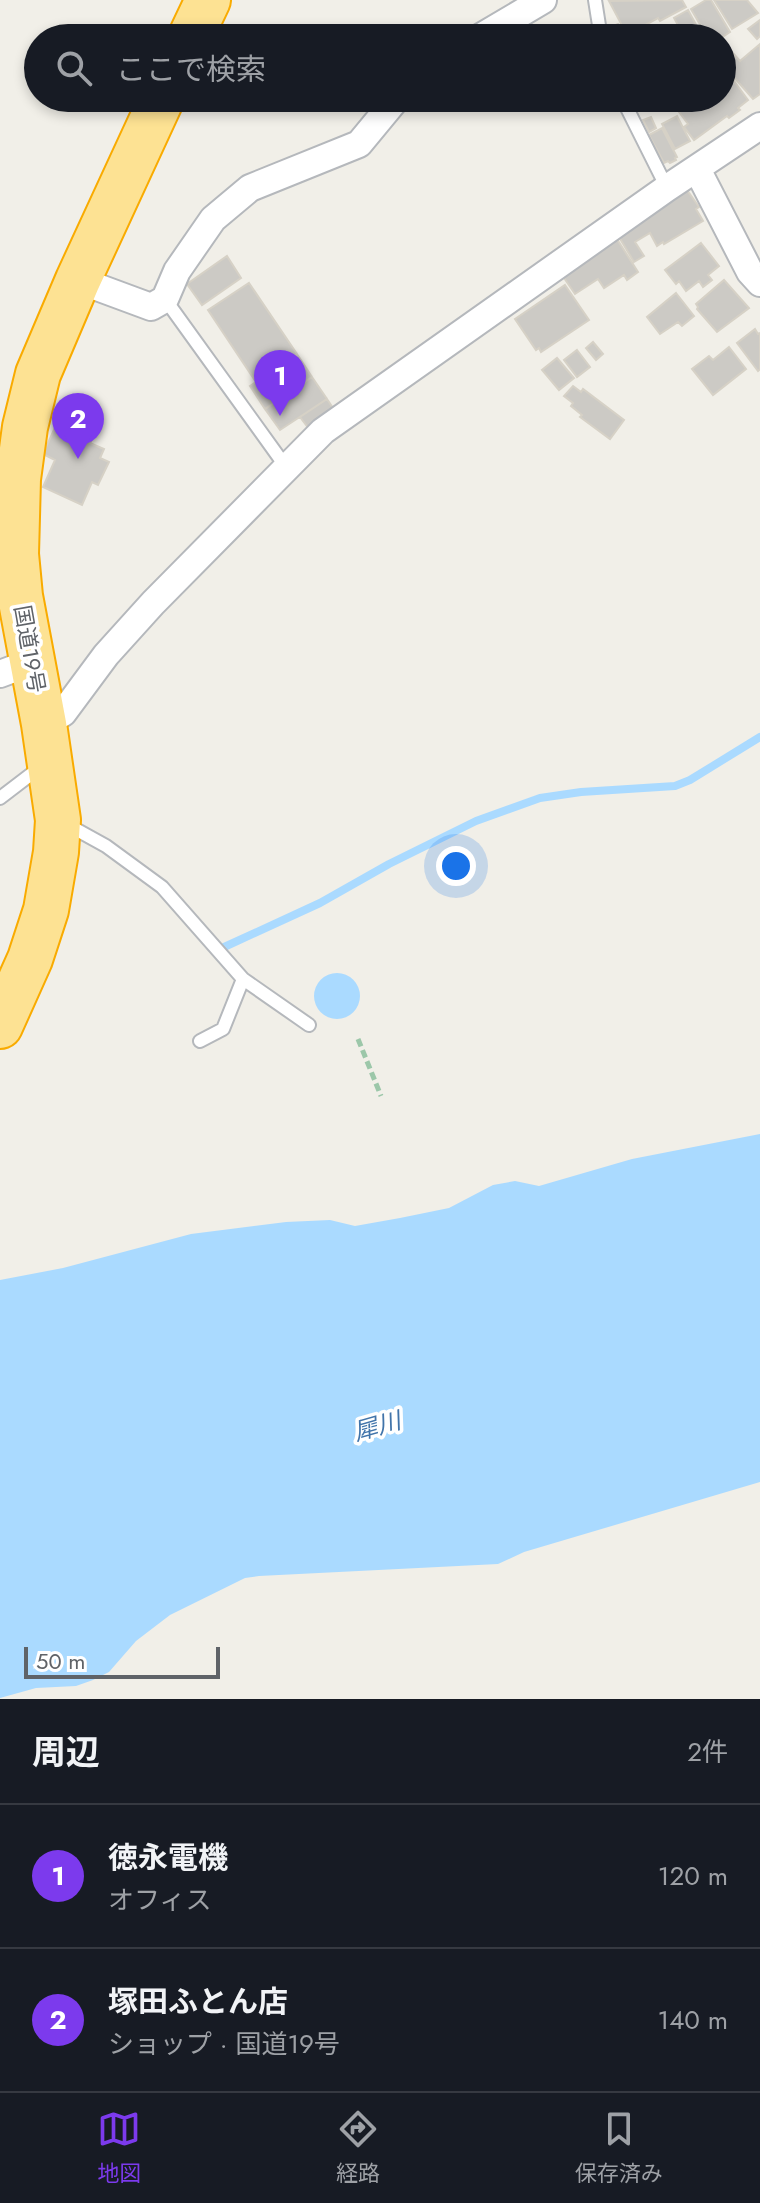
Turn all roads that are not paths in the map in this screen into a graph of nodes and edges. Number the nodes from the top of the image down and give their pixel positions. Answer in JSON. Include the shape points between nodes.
{"nodes":[{"id":1,"x":208,"y":0,"type":"edge"},
{"id":2,"x":543,"y":0,"type":"edge"},
{"id":3,"x":595,"y":0,"type":"edge"},
{"id":4,"x":197,"y":24,"type":"edge"},
{"id":5,"x":503,"y":24,"type":"edge"},
{"id":6,"x":599,"y":24,"type":"edge"},
{"id":7,"x":156,"y":112,"type":"edge"},
{"id":8,"x":385,"y":112,"type":"edge"},
{"id":9,"x":629,"y":112,"type":"edge"},
{"id":10,"x":760,"y":126,"type":"edge"},
{"id":11,"x":697,"y":169,"type":"junction"},
{"id":12,"x":667,"y":188,"type":"junction"},
{"id":13,"x":78,"y":280,"type":"junction"},
{"id":14,"x":760,"y":283,"type":"edge"},
{"id":15,"x":165,"y":299,"type":"junction"},
{"id":16,"x":286,"y":467,"type":"junction"},
{"id":17,"x":16,"y":668,"type":"edge"},
{"id":18,"x":44,"y":724,"type":"junction"},
{"id":19,"x":34,"y":772,"type":"dead end"},
{"id":20,"x":0,"y":798,"type":"edge"},
{"id":21,"x":58,"y":820,"type":"junction"},
{"id":22,"x":243,"y":979,"type":"junction"},
{"id":23,"x":309,"y":1025,"type":"dead end"},
{"id":24,"x":0,"y":1026,"type":"edge"},
{"id":25,"x":200,"y":1041,"type":"dead end"}],
"edges":[{"from":1,"to":4,"type":"highway"},
{"from":2,"to":5,"type":"street"},
{"from":3,"to":6,"type":"lane"},
{"from":7,"to":13,"type":"highway","name":"国道19号"},
{"from":8,"to":15,"type":"street","via":[[359,144],[250,188],[213,219],[177,271]]},
{"from":9,"to":12,"type":"lane"},
{"from":10,"to":11,"type":"street"},
{"from":11,"to":12,"type":"street"},
{"from":11,"to":14,"type":"street"},
{"from":12,"to":16,"type":"street","via":[[323,431]]},
{"from":13,"to":15,"type":"street","via":[[151,307]]},
{"from":13,"to":17,"type":"highway","name":"国道19号","via":[[38,374],[25,427],[18,479]]},
{"from":15,"to":16,"type":"lane"},
{"from":16,"to":18,"type":"street","via":[[153,603],[63,713]]},
{"from":17,"to":18,"type":"highway","name":"国道19号"},
{"from":18,"to":21,"type":"highway","name":"国道19号"},
{"from":19,"to":20,"type":"lane"},
{"from":21,"to":22,"type":"lane","via":[[106,846],[162,887]]},
{"from":21,"to":24,"type":"highway","name":"国道19号","via":[[46,910]]},
{"from":22,"to":23,"type":"lane"},
{"from":22,"to":25,"type":"lane","via":[[223,1029]]}]}
